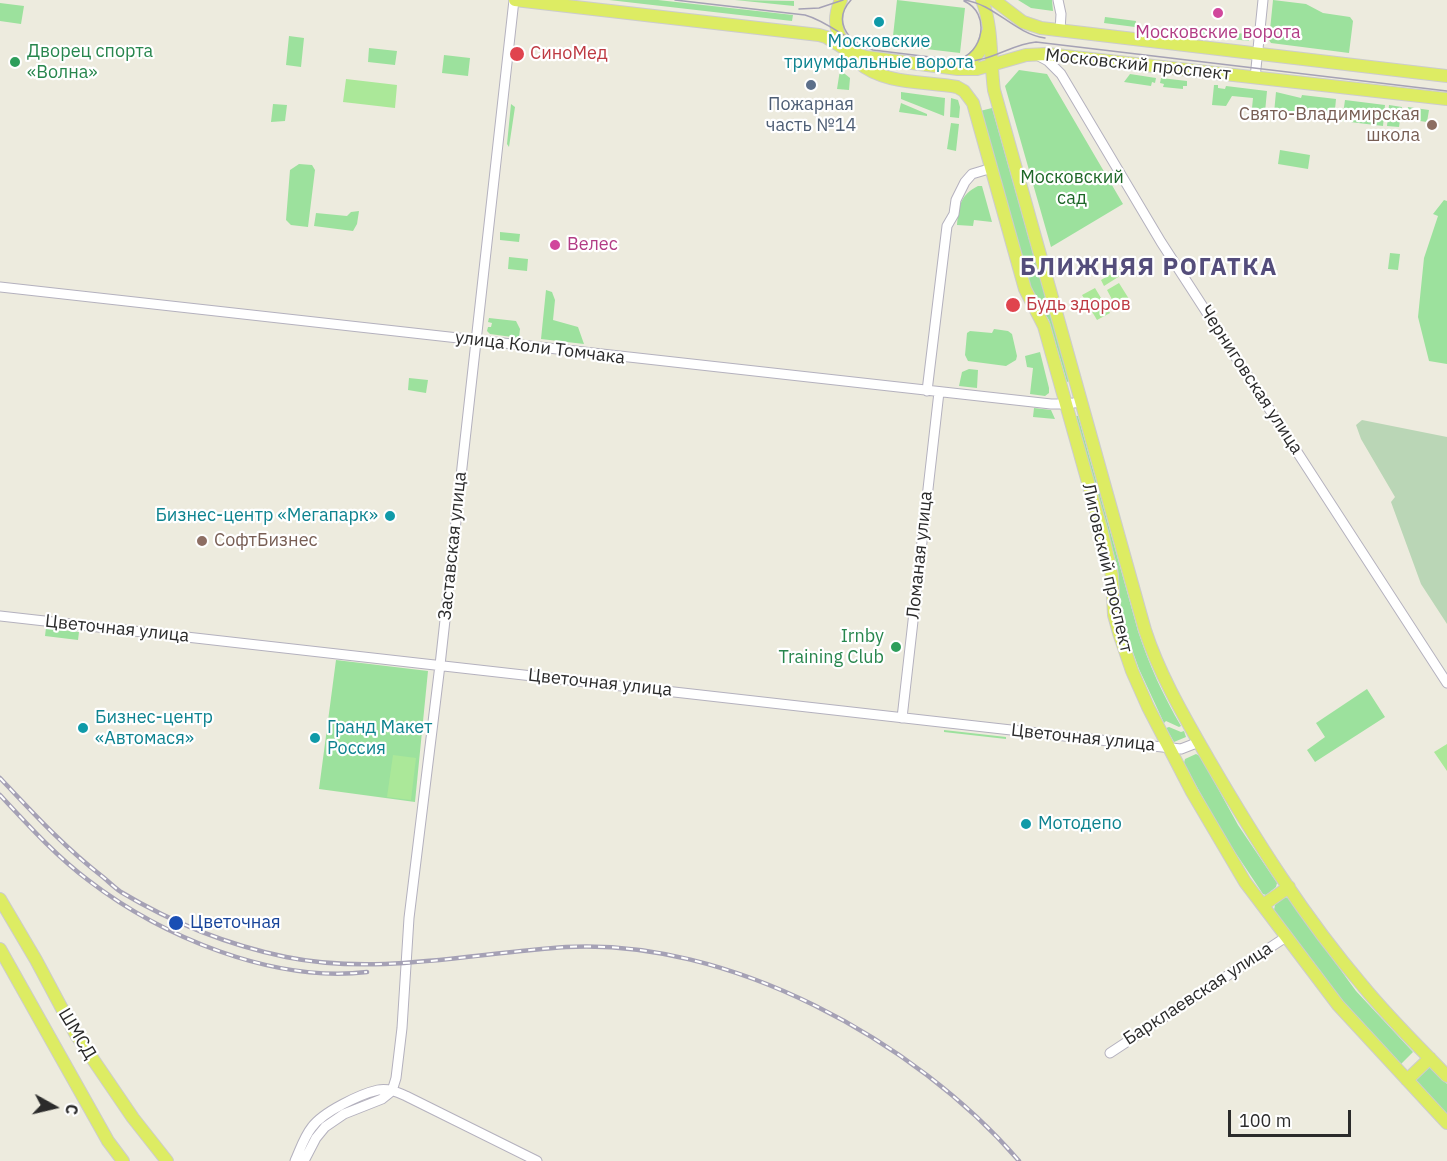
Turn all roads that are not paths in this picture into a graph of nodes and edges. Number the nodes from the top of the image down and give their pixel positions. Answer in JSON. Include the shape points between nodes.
{"nodes":[{"id":1,"x":514,"y":0,"type":"edge"},
{"id":2,"x":841,"y":0,"type":"edge"},
{"id":3,"x":982,"y":0,"type":"edge"},
{"id":4,"x":994,"y":0,"type":"edge"},
{"id":5,"x":1058,"y":0,"type":"edge"},
{"id":6,"x":1263,"y":0,"type":"edge"},
{"id":7,"x":989,"y":27,"type":"junction"},
{"id":8,"x":1060,"y":31,"type":"junction"},
{"id":9,"x":850,"y":52,"type":"junction"},
{"id":10,"x":1034,"y":54,"type":"junction"},
{"id":11,"x":1257,"y":54,"type":"junction"},
{"id":12,"x":1069,"y":56,"type":"junction"},
{"id":13,"x":991,"y":65,"type":"junction"},
{"id":14,"x":948,"y":68,"type":"junction"},
{"id":15,"x":1061,"y":74,"type":"junction"},
{"id":16,"x":1447,"y":76,"type":"edge"},
{"id":17,"x":1255,"y":78,"type":"junction"},
{"id":18,"x":1447,"y":99,"type":"edge"},
{"id":19,"x":992,"y":168,"type":"junction"},
{"id":20,"x":0,"y":287,"type":"edge"},
{"id":21,"x":476,"y":341,"type":"junction"},
{"id":22,"x":927,"y":391,"type":"junction"},
{"id":23,"x":939,"y":392,"type":"junction"},
{"id":24,"x":1081,"y":402,"type":"junction"},
{"id":25,"x":1066,"y":404,"type":"junction"},
{"id":26,"x":0,"y":616,"type":"edge"},
{"id":27,"x":440,"y":665,"type":"junction"},
{"id":28,"x":1447,"y":683,"type":"edge"},
{"id":29,"x":902,"y":718,"type":"junction"},
{"id":30,"x":1199,"y":742,"type":"junction"},
{"id":31,"x":1169,"y":747,"type":"junction"},
{"id":32,"x":1289,"y":887,"type":"junction"},
{"id":33,"x":0,"y":899,"type":"edge"},
{"id":34,"x":1263,"y":905,"type":"junction"},
{"id":35,"x":1286,"y":936,"type":"junction"},
{"id":36,"x":0,"y":948,"type":"edge"},
{"id":37,"x":1110,"y":1053,"type":"dead end"},
{"id":38,"x":1430,"y":1058,"type":"junction"},
{"id":39,"x":1447,"y":1076,"type":"edge"},
{"id":40,"x":1407,"y":1080,"type":"junction"},
{"id":41,"x":392,"y":1090,"type":"junction"},
{"id":42,"x":1447,"y":1123,"type":"edge"},
{"id":43,"x":123,"y":1161,"type":"edge"},
{"id":44,"x":167,"y":1161,"type":"edge"},
{"id":45,"x":295,"y":1161,"type":"edge"},
{"id":46,"x":304,"y":1161,"type":"edge"},
{"id":47,"x":537,"y":1161,"type":"edge"}],
"edges":[{"from":1,"to":9,"type":"main road","name":"Московский проспект","via":[[819,35]]},
{"from":1,"to":21,"type":"street","name":"Заставская улица"},
{"from":2,"to":9,"type":"main road","via":[[836,24]]},
{"from":3,"to":7,"type":"main road","name":"Лиговский проспект"},
{"from":4,"to":8,"type":"main road","name":"Московский проспект","via":[[1023,22]]},
{"from":5,"to":8,"type":"street"},
{"from":6,"to":11,"type":"street"},
{"from":7,"to":13,"type":"main road","name":"Лиговский проспект"},
{"from":7,"to":14,"type":"main road","via":[[973,60]]},
{"from":8,"to":11,"type":"main road","name":"Московский проспект"},
{"from":9,"to":14,"type":"main road","name":"Московский проспект","via":[[876,60]]},
{"from":9,"to":19,"type":"main road","name":"Лиговский проспект","via":[[857,62],[879,73],[964,91],[973,103]]},
{"from":10,"to":12,"type":"main road","name":"Московский проспект"},
{"from":10,"to":13,"type":"main road","name":"Московский проспект"},
{"from":10,"to":15,"type":"street","name":"Черниговская улица"},
{"from":11,"to":16,"type":"main road","name":"Московский проспект"},
{"from":11,"to":17,"type":"street"},
{"from":12,"to":15,"type":"street"},
{"from":12,"to":17,"type":"main road","name":"Московский проспект"},
{"from":13,"to":14,"type":"main road","name":"Московский проспект"},
{"from":13,"to":24,"type":"main road","name":"Лиговский проспект","via":[[995,93]]},
{"from":15,"to":28,"type":"street","name":"Черниговская улица","via":[[1161,242]]},
{"from":17,"to":18,"type":"main road","name":"Московский проспект"},
{"from":19,"to":22,"type":"street","via":[[972,174],[965,182],[947,226]]},
{"from":19,"to":25,"type":"main road","name":"Лиговский проспект","via":[[1025,288],[1044,326]]},
{"from":20,"to":21,"type":"street","name":"улица Коли Томчака"},
{"from":21,"to":22,"type":"street","name":"улица Коли Томчака"},
{"from":21,"to":27,"type":"street","name":"Заставская улица"},
{"from":22,"to":23,"type":"street","name":"улица Коли Томчака"},
{"from":23,"to":25,"type":"street","name":"улица Коли Томчака"},
{"from":23,"to":29,"type":"street","name":"Ломаная улица"},
{"from":24,"to":25,"type":"street","name":"улица Коли Томчака"},
{"from":24,"to":30,"type":"main road","name":"Лиговский проспект","via":[[1155,660]]},
{"from":25,"to":31,"type":"main road","name":"Лиговский проспект","via":[[1107,550],[1119,633],[1132,671]]},
{"from":26,"to":27,"type":"street","name":"Цветочная улица"},
{"from":27,"to":29,"type":"street","name":"Цветочная улица"},
{"from":27,"to":41,"type":"street","name":"Заставская улица"},
{"from":29,"to":31,"type":"street","name":"Цветочная улица"},
{"from":30,"to":31,"type":"street","name":"Цветочная улица","via":[[1181,749]]},
{"from":30,"to":32,"type":"main road","name":"Лиговский проспект","via":[[1245,822]]},
{"from":31,"to":34,"type":"main road","name":"Лиговский проспект","via":[[1229,856]]},
{"from":32,"to":34,"type":"main road"},
{"from":32,"to":38,"type":"main road","name":"Лиговский проспект","via":[[1363,987]]},
{"from":33,"to":44,"type":"main road","name":"ШМСД","via":[[75,1033]]},
{"from":34,"to":35,"type":"main road","name":"Лиговский проспект"},
{"from":35,"to":37,"type":"street","name":"Барклаевская улица"},
{"from":35,"to":40,"type":"main road","name":"Лиговский проспект","via":[[1338,1005]]},
{"from":36,"to":43,"type":"main road","name":"ШМСД"},
{"from":38,"to":39,"type":"main road","name":"Лиговский проспект"},
{"from":38,"to":40,"type":"main road"},
{"from":40,"to":42,"type":"main road","name":"Лиговский проспект"},
{"from":41,"to":45,"type":"street","via":[[378,1090],[327,1113],[311,1128]]},
{"from":41,"to":46,"type":"street","via":[[382,1099],[329,1124]]},
{"from":41,"to":47,"type":"street"}]}
